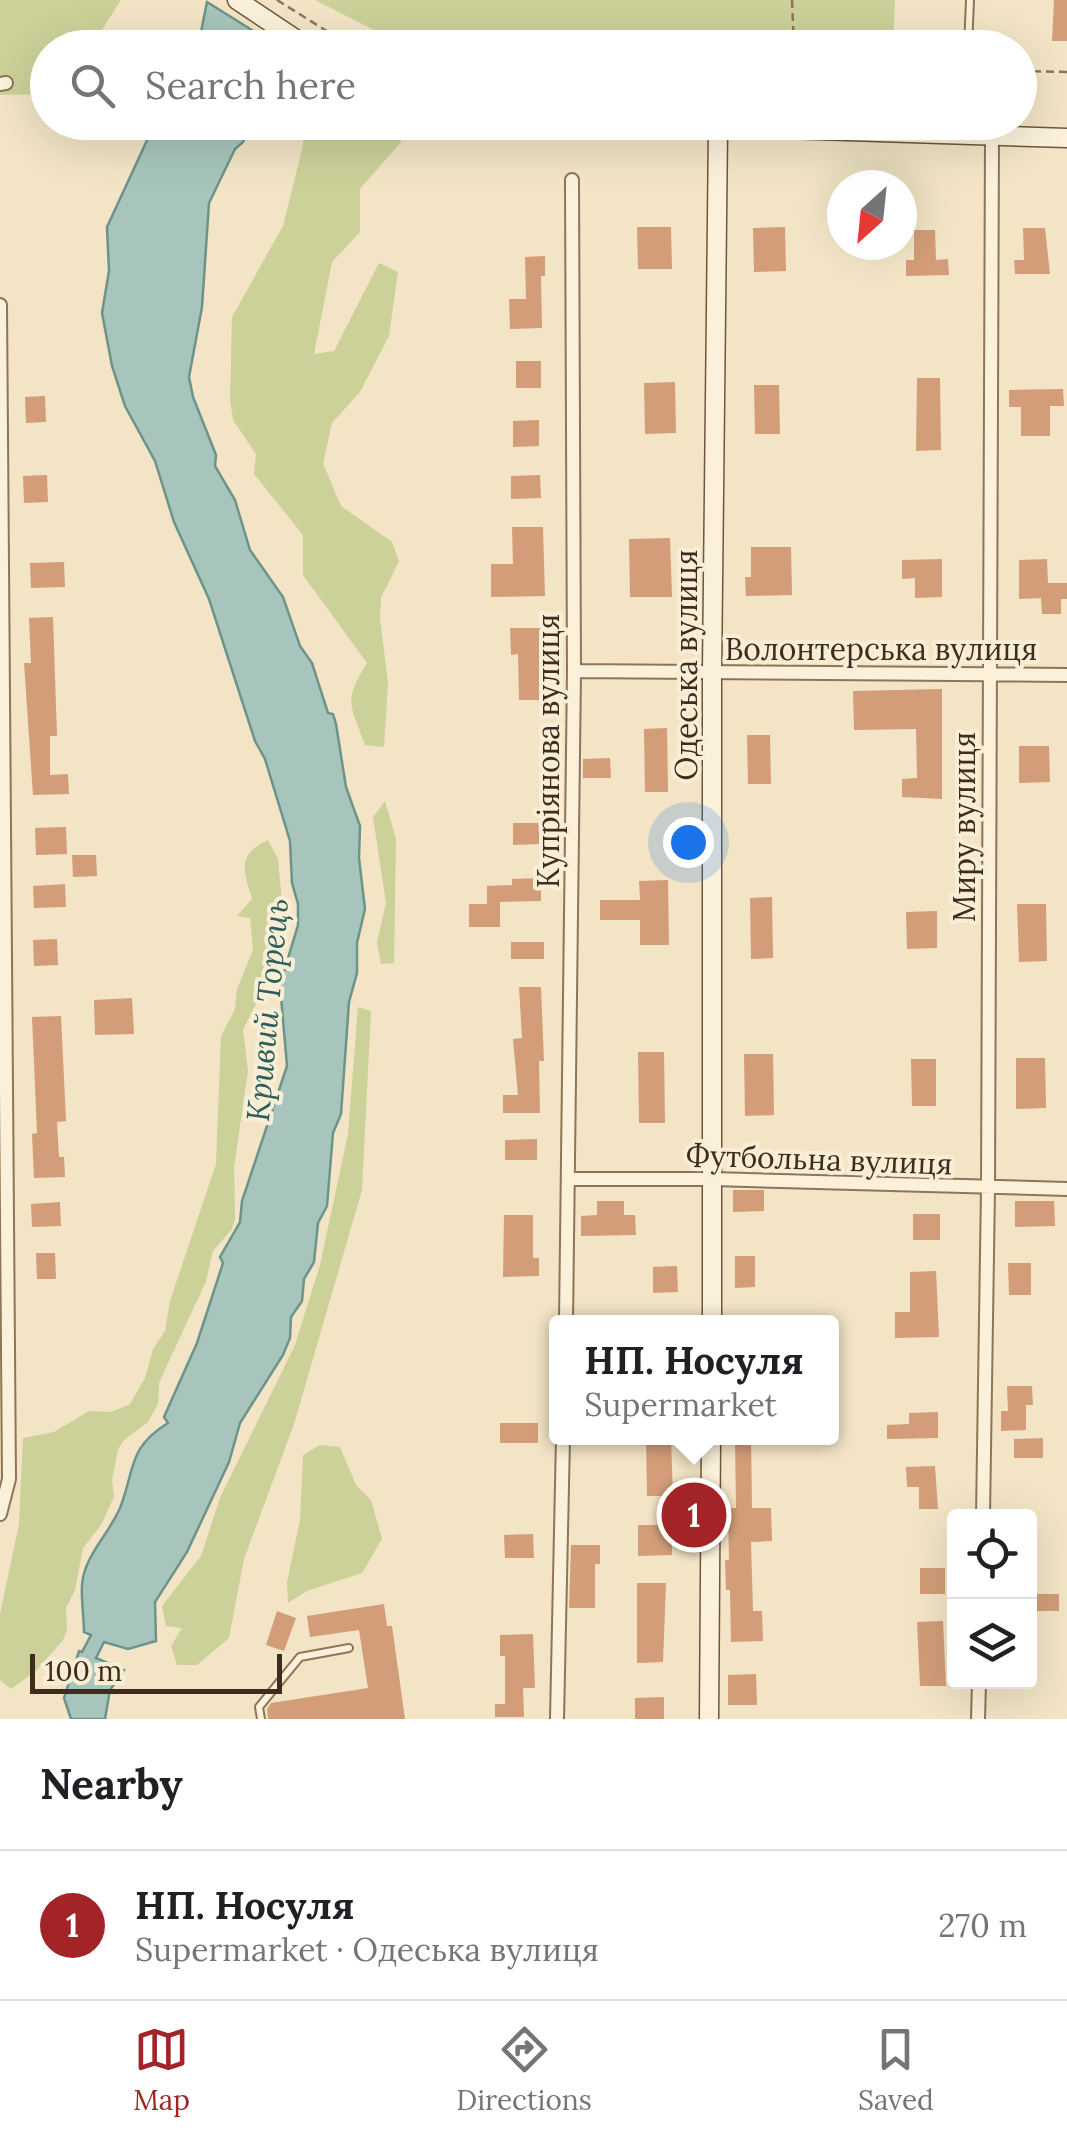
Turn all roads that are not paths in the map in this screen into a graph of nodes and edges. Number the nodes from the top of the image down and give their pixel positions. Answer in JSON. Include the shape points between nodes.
{"nodes":[{"id":1,"x":238,"y":0,"type":"edge"},
{"id":2,"x":970,"y":0,"type":"edge"},
{"id":3,"x":282,"y":30,"type":"edge"},
{"id":4,"x":969,"y":30,"type":"edge"},
{"id":5,"x":1037,"y":138,"type":"edge"},
{"id":6,"x":1067,"y":138,"type":"edge"},
{"id":7,"x":718,"y":140,"type":"edge"},
{"id":8,"x":992,"y":140,"type":"edge"},
{"id":9,"x":572,"y":180,"type":"dead end"},
{"id":10,"x":0,"y":306,"type":"edge"},
{"id":11,"x":1,"y":453,"type":"edge"},
{"id":12,"x":574,"y":671,"type":"junction"},
{"id":13,"x":712,"y":673,"type":"junction"},
{"id":14,"x":989,"y":674,"type":"junction"},
{"id":15,"x":1067,"y":676,"type":"edge"},
{"id":16,"x":3,"y":988,"type":"edge"},
{"id":17,"x":713,"y":1179,"type":"junction"},
{"id":18,"x":569,"y":1180,"type":"junction"},
{"id":19,"x":1067,"y":1188,"type":"edge"},
{"id":20,"x":988,"y":1189,"type":"junction"},
{"id":21,"x":566,"y":1315,"type":"edge"},
{"id":22,"x":712,"y":1315,"type":"edge"},
{"id":23,"x":564,"y":1445,"type":"edge"},
{"id":24,"x":711,"y":1445,"type":"edge"},
{"id":25,"x":983,"y":1509,"type":"edge"},
{"id":26,"x":0,"y":1514,"type":"edge"},
{"id":27,"x":349,"y":1648,"type":"dead end"},
{"id":28,"x":979,"y":1689,"type":"edge"},
{"id":29,"x":260,"y":1719,"type":"edge"},
{"id":30,"x":558,"y":1719,"type":"edge"},
{"id":31,"x":708,"y":1719,"type":"edge"},
{"id":32,"x":978,"y":1719,"type":"edge"}],
"edges":[{"from":1,"to":3,"type":"street"},
{"from":2,"to":4,"type":"lane"},
{"from":5,"to":6,"type":"street"},
{"from":7,"to":13,"type":"street","name":"Одеська вулиця"},
{"from":8,"to":14,"type":"street","name":"Миру вулиця"},
{"from":9,"to":12,"type":"street","name":"Купріянова вулиця"},
{"from":10,"to":11,"type":"street"},
{"from":11,"to":16,"type":"street"},
{"from":12,"to":13,"type":"street","name":"Волонтерська вулиця"},
{"from":12,"to":18,"type":"street","name":"Купріянова вулиця"},
{"from":13,"to":14,"type":"street","name":"Волонтерська вулиця"},
{"from":13,"to":17,"type":"street","name":"Одеська вулиця"},
{"from":14,"to":15,"type":"street","name":"Волонтерська вулиця"},
{"from":14,"to":20,"type":"street","name":"Миру вулиця"},
{"from":16,"to":26,"type":"street","via":[[10,1478]]},
{"from":17,"to":18,"type":"street","name":"Футбольна вулиця"},
{"from":17,"to":20,"type":"street","name":"Футбольна вулиця"},
{"from":17,"to":22,"type":"street","name":"Одеська вулиця"},
{"from":18,"to":21,"type":"street","name":"Купріянова вулиця"},
{"from":19,"to":20,"type":"street","name":"Футбольна вулиця"},
{"from":20,"to":25,"type":"street","name":"Миру вулиця"},
{"from":23,"to":30,"type":"street"},
{"from":24,"to":31,"type":"street"},
{"from":27,"to":29,"type":"lane","via":[[300,1657],[259,1706]]},
{"from":28,"to":32,"type":"street"}]}
